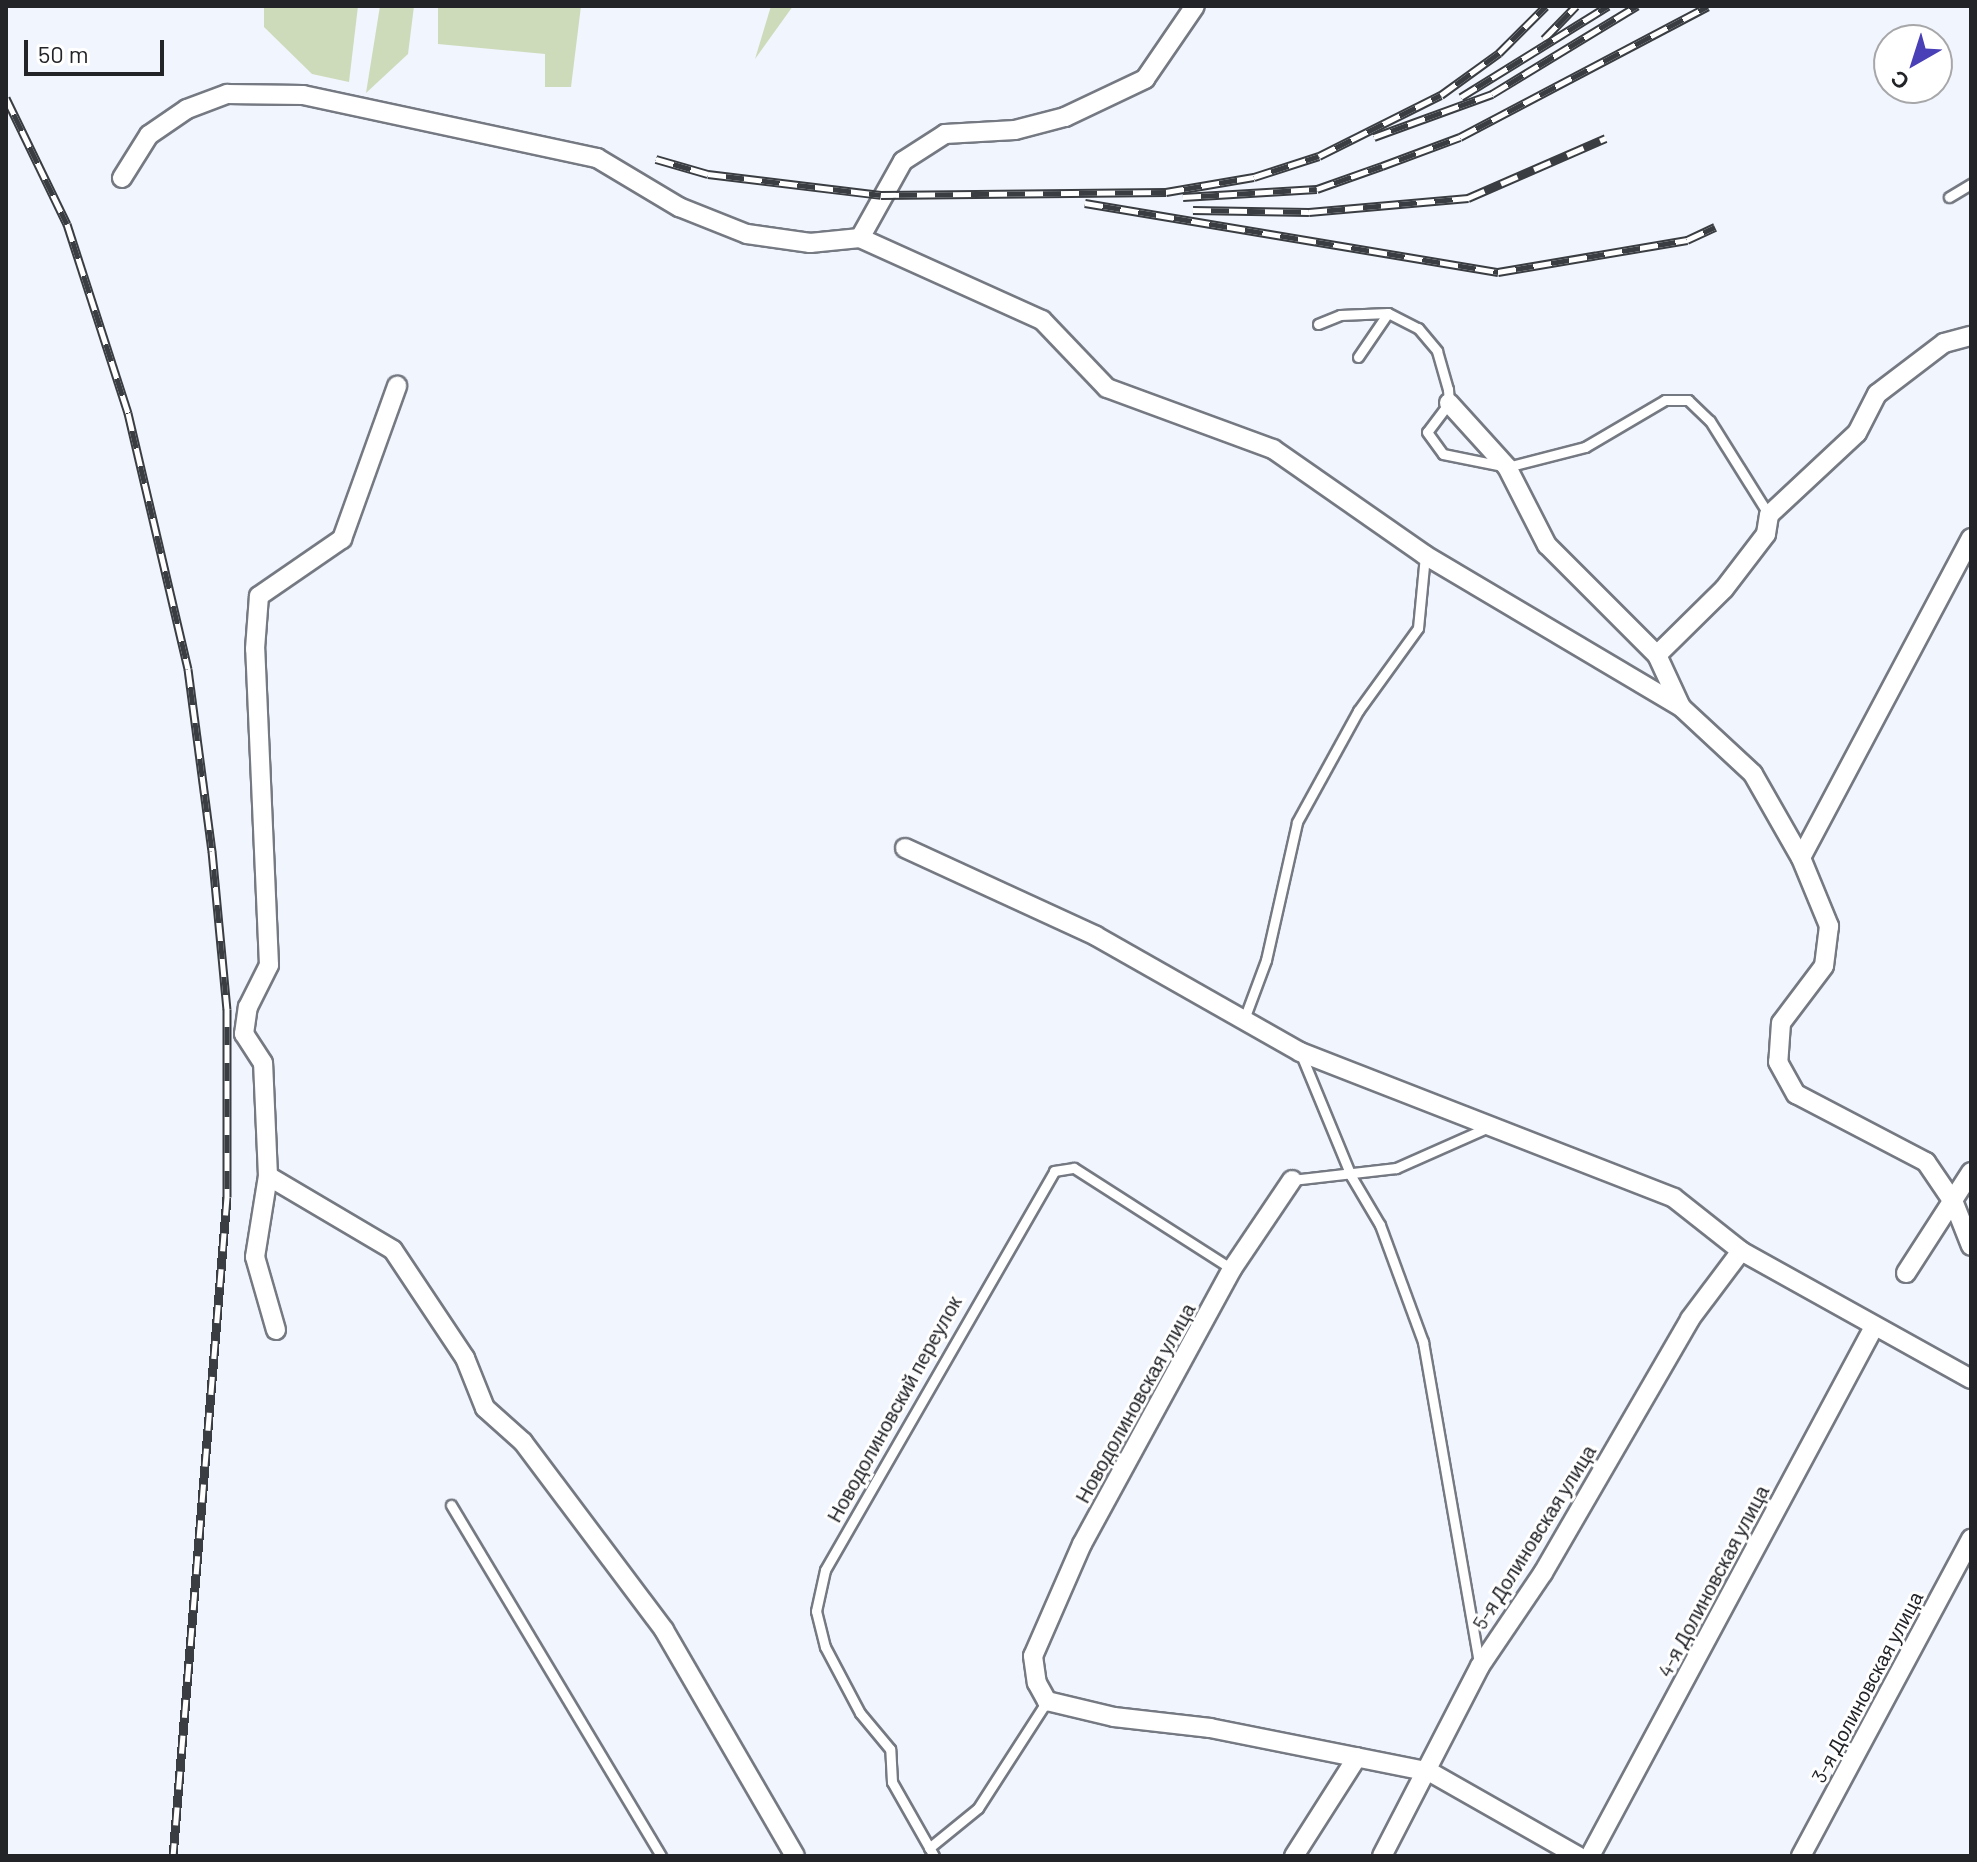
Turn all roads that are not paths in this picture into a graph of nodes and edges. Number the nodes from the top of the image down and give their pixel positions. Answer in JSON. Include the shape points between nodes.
{"nodes":[{"id":1,"x":1195,"y":6,"type":"edge"},
{"id":2,"x":122,"y":178,"type":"dead end"},
{"id":3,"x":1971,"y":184,"type":"edge"},
{"id":4,"x":1949,"y":197,"type":"dead end"},
{"id":5,"x":860,"y":238,"type":"junction"},
{"id":6,"x":1388,"y":313,"type":"junction"},
{"id":7,"x":1318,"y":324,"type":"dead end"},
{"id":8,"x":1971,"y":336,"type":"edge"},
{"id":9,"x":1358,"y":357,"type":"dead end"},
{"id":10,"x":397,"y":386,"type":"dead end"},
{"id":11,"x":1449,"y":403,"type":"junction"},
{"id":12,"x":1507,"y":467,"type":"junction"},
{"id":13,"x":1769,"y":515,"type":"junction"},
{"id":14,"x":1971,"y":538,"type":"edge"},
{"id":15,"x":1425,"y":555,"type":"junction"},
{"id":16,"x":1657,"y":655,"type":"junction"},
{"id":17,"x":1681,"y":707,"type":"junction"},
{"id":18,"x":905,"y":848,"type":"dead end"},
{"id":19,"x":1801,"y":858,"type":"junction"},
{"id":20,"x":1243,"y":1022,"type":"junction"},
{"id":21,"x":1300,"y":1052,"type":"junction"},
{"id":22,"x":1484,"y":1129,"type":"junction"},
{"id":23,"x":1971,"y":1172,"type":"edge"},
{"id":24,"x":268,"y":1176,"type":"junction"},
{"id":25,"x":1351,"y":1176,"type":"junction"},
{"id":26,"x":1292,"y":1180,"type":"joint"},
{"id":27,"x":1954,"y":1203,"type":"junction"},
{"id":28,"x":1971,"y":1246,"type":"edge"},
{"id":29,"x":1741,"y":1251,"type":"junction"},
{"id":30,"x":1232,"y":1269,"type":"junction"},
{"id":31,"x":1906,"y":1273,"type":"dead end"},
{"id":32,"x":1874,"y":1327,"type":"junction"},
{"id":33,"x":276,"y":1330,"type":"dead end"},
{"id":34,"x":1971,"y":1379,"type":"edge"},
{"id":35,"x":451,"y":1505,"type":"dead end"},
{"id":36,"x":1971,"y":1539,"type":"edge"},
{"id":37,"x":1480,"y":1666,"type":"junction"},
{"id":38,"x":1047,"y":1701,"type":"junction"},
{"id":39,"x":1357,"y":1757,"type":"junction"},
{"id":40,"x":1430,"y":1772,"type":"junction"},
{"id":41,"x":932,"y":1852,"type":"edge"},
{"id":42,"x":661,"y":1856,"type":"edge"},
{"id":43,"x":795,"y":1856,"type":"edge"},
{"id":44,"x":1294,"y":1856,"type":"edge"},
{"id":45,"x":1382,"y":1856,"type":"edge"},
{"id":46,"x":1578,"y":1856,"type":"edge"},
{"id":47,"x":1590,"y":1856,"type":"edge"},
{"id":48,"x":1801,"y":1856,"type":"edge"}],
"edges":[{"from":1,"to":5,"type":"street","via":[[1145,79],[1065,117],[1015,130],[945,134],[903,161]]},
{"from":2,"to":5,"type":"street","via":[[149,135],[187,109],[227,94],[303,95],[597,158],[679,207],[747,234],[810,243]]},
{"from":3,"to":4,"type":"lane"},
{"from":5,"to":15,"type":"street","via":[[1042,320],[1107,388],[1273,449]]},
{"from":6,"to":7,"type":"lane","via":[[1340,315]]},
{"from":6,"to":9,"type":"lane"},
{"from":6,"to":11,"type":"lane","via":[[1418,328],[1437,351]]},
{"from":8,"to":13,"type":"street","via":[[1944,343],[1877,394],[1857,433]]},
{"from":10,"to":24,"type":"street","via":[[342,539],[259,596],[255,649],[269,965],[248,1007],[244,1034],[263,1063]]},
{"from":11,"to":12,"type":"street"},
{"from":11,"to":12,"type":"lane","via":[[1427,432],[1431,444],[1443,454]]},
{"from":12,"to":13,"type":"lane","via":[[1585,447],[1665,400],[1688,400],[1710,421]]},
{"from":12,"to":16,"type":"street","via":[[1547,545]]},
{"from":13,"to":16,"type":"street","via":[[1766,534],[1724,589]]},
{"from":14,"to":19,"type":"street"},
{"from":15,"to":17,"type":"street"},
{"from":15,"to":20,"type":"lane","via":[[1418,628],[1358,711],[1297,822],[1266,960]]},
{"from":16,"to":17,"type":"street"},
{"from":17,"to":19,"type":"street","via":[[1753,774]]},
{"from":18,"to":20,"type":"street","via":[[1096,936]]},
{"from":19,"to":27,"type":"street","via":[[1829,926],[1824,966],[1781,1023],[1778,1062],[1796,1094],[1926,1162]]},
{"from":20,"to":21,"type":"street"},
{"from":21,"to":22,"type":"street"},
{"from":21,"to":25,"type":"lane"},
{"from":22,"to":25,"type":"lane","via":[[1396,1168]]},
{"from":22,"to":29,"type":"street","via":[[1674,1198]]},
{"from":23,"to":27,"type":"street"},
{"from":24,"to":33,"type":"street","via":[[255,1257]]},
{"from":24,"to":43,"type":"street","via":[[393,1250],[465,1358],[485,1408],[523,1442],[664,1630]]},
{"from":25,"to":26,"type":"lane"},
{"from":25,"to":37,"type":"lane","via":[[1380,1225],[1423,1342]]},
{"from":26,"to":30,"type":"street","name":"Новодолиновская улица"},
{"from":27,"to":28,"type":"street"},
{"from":27,"to":31,"type":"street"},
{"from":29,"to":32,"type":"street"},
{"from":29,"to":37,"type":"street","name":"5-я Долиновская улица","via":[[1690,1319],[1543,1573]]},
{"from":30,"to":38,"type":"street","name":"Новодолиновская улица","via":[[1082,1544],[1033,1656]]},
{"from":30,"to":41,"type":"lane","name":"Новодолиновский переулок","via":[[1074,1168],[1054,1171],[825,1570],[816,1611],[825,1647],[860,1713],[890,1749],[892,1782]]},
{"from":32,"to":34,"type":"street"},
{"from":32,"to":47,"type":"street","name":"4-я Долиновская улица"},
{"from":35,"to":42,"type":"lane"},
{"from":36,"to":48,"type":"street","name":"3-я Долиновская улица"},
{"from":37,"to":40,"type":"street","name":"5-я Долиновская улица"},
{"from":38,"to":39,"type":"street"},
{"from":38,"to":41,"type":"lane","via":[[978,1808]]},
{"from":39,"to":40,"type":"street"},
{"from":39,"to":44,"type":"street"},
{"from":40,"to":45,"type":"street","name":"5-я Долиновская улица"},
{"from":40,"to":46,"type":"street"}]}
